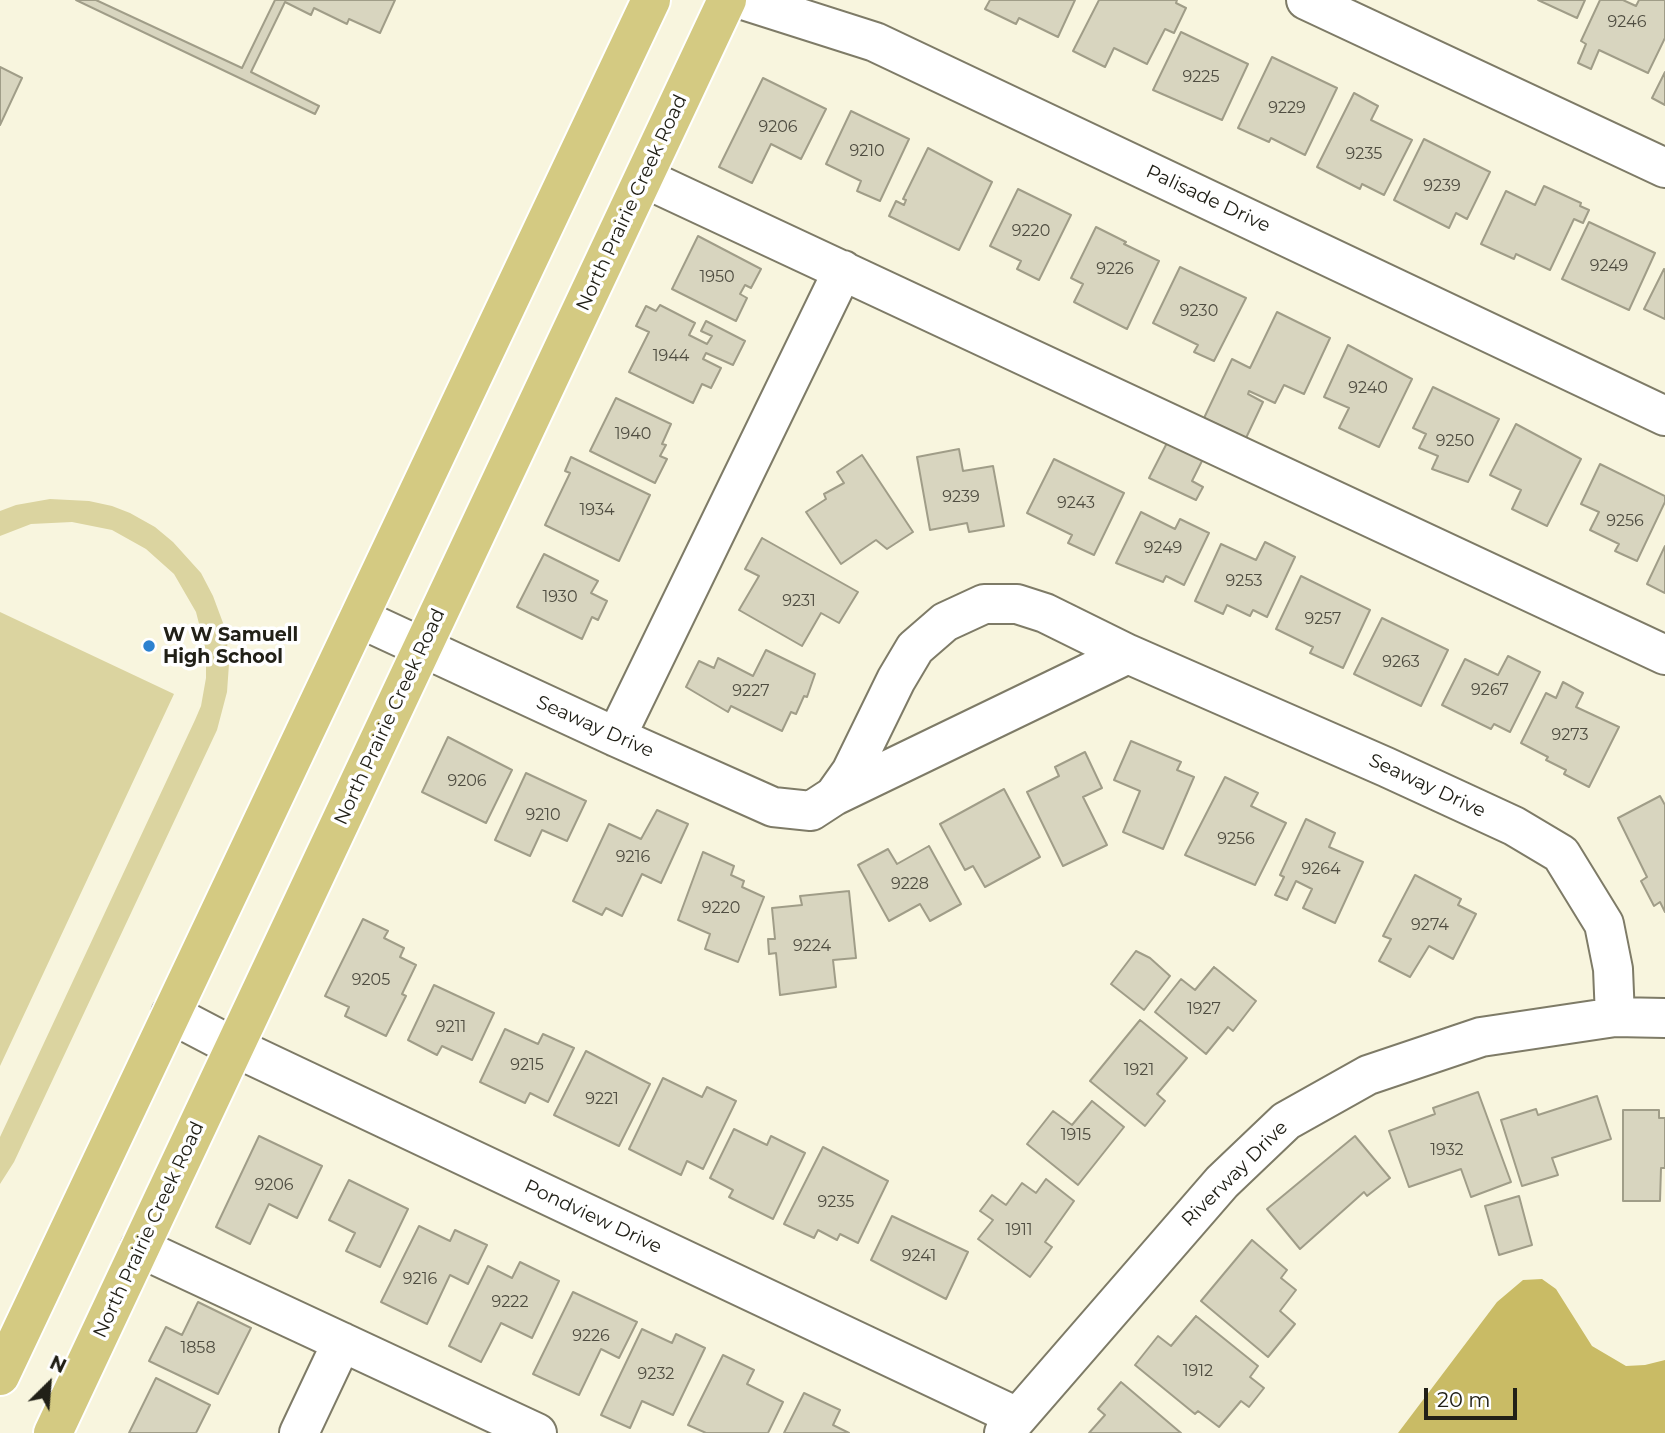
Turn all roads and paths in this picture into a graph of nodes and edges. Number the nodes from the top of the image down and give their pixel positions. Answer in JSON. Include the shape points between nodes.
{"nodes":[{"id":1,"x":651,"y":0,"type":"edge"},
{"id":2,"x":727,"y":0,"type":"edge"},
{"id":3,"x":743,"y":0,"type":"edge"},
{"id":4,"x":1306,"y":0,"type":"edge"},
{"id":5,"x":1665,"y":168,"type":"edge"},
{"id":6,"x":644,"y":178,"type":"junction"},
{"id":7,"x":843,"y":270,"type":"junction"},
{"id":8,"x":1665,"y":416,"type":"edge"},
{"id":9,"x":359,"y":618,"type":"junction"},
{"id":10,"x":422,"y":648,"type":"junction"},
{"id":11,"x":1128,"y":654,"type":"junction"},
{"id":12,"x":1665,"y":655,"type":"edge"},
{"id":13,"x":616,"y":737,"type":"junction"},
{"id":14,"x":834,"y":796,"type":"junction"},
{"id":15,"x":172,"y":1014,"type":"junction"},
{"id":16,"x":1615,"y":1017,"type":"junction"},
{"id":17,"x":1665,"y":1018,"type":"edge"},
{"id":18,"x":234,"y":1048,"type":"junction"},
{"id":19,"x":140,"y":1248,"type":"junction"},
{"id":20,"x":342,"y":1342,"type":"junction"},
{"id":21,"x":0,"y":1376,"type":"edge"},
{"id":22,"x":1011,"y":1425,"type":"edge"},
{"id":23,"x":53,"y":1433,"type":"edge"},
{"id":24,"x":299,"y":1433,"type":"edge"},
{"id":25,"x":537,"y":1433,"type":"edge"}],
"edges":[{"from":1,"to":9,"type":"main road"},
{"from":2,"to":6,"type":"main road","name":"North Prairie Creek Road"},
{"from":3,"to":8,"type":"street","name":"Palisade Drive","via":[[875,42]]},
{"from":4,"to":5,"type":"street"},
{"from":6,"to":7,"type":"street"},
{"from":6,"to":10,"type":"main road","name":"North Prairie Creek Road"},
{"from":7,"to":12,"type":"street"},
{"from":7,"to":13,"type":"street"},
{"from":9,"to":10,"type":"street","name":"Seaway Drive"},
{"from":9,"to":15,"type":"main road"},
{"from":10,"to":13,"type":"street","name":"Seaway Drive"},
{"from":10,"to":18,"type":"main road","name":"North Prairie Creek Road"},
{"from":11,"to":14,"type":"street","name":"Seaway Drive"},
{"from":11,"to":14,"type":"street","name":"Seaway Drive","via":[[1017,604],[984,604],[945,622],[915,648]]},
{"from":11,"to":16,"type":"street","name":"Seaway Drive","via":[[1385,767],[1562,854],[1604,924],[1613,969]]},
{"from":13,"to":14,"type":"street","name":"Seaway Drive","via":[[773,807],[811,811]]},
{"from":15,"to":18,"type":"street","name":"Pondview Drive"},
{"from":15,"to":21,"type":"main road"},
{"from":16,"to":17,"type":"street","name":"Riverway Drive"},
{"from":16,"to":22,"type":"street","name":"Riverway Drive","via":[[1481,1037],[1368,1075],[1286,1121],[1222,1182]]},
{"from":18,"to":19,"type":"main road","name":"North Prairie Creek Road"},
{"from":18,"to":22,"type":"street","name":"Pondview Drive"},
{"from":19,"to":20,"type":"street"},
{"from":19,"to":23,"type":"main road","name":"North Prairie Creek Road"},
{"from":20,"to":24,"type":"street"},
{"from":20,"to":25,"type":"street"}]}
